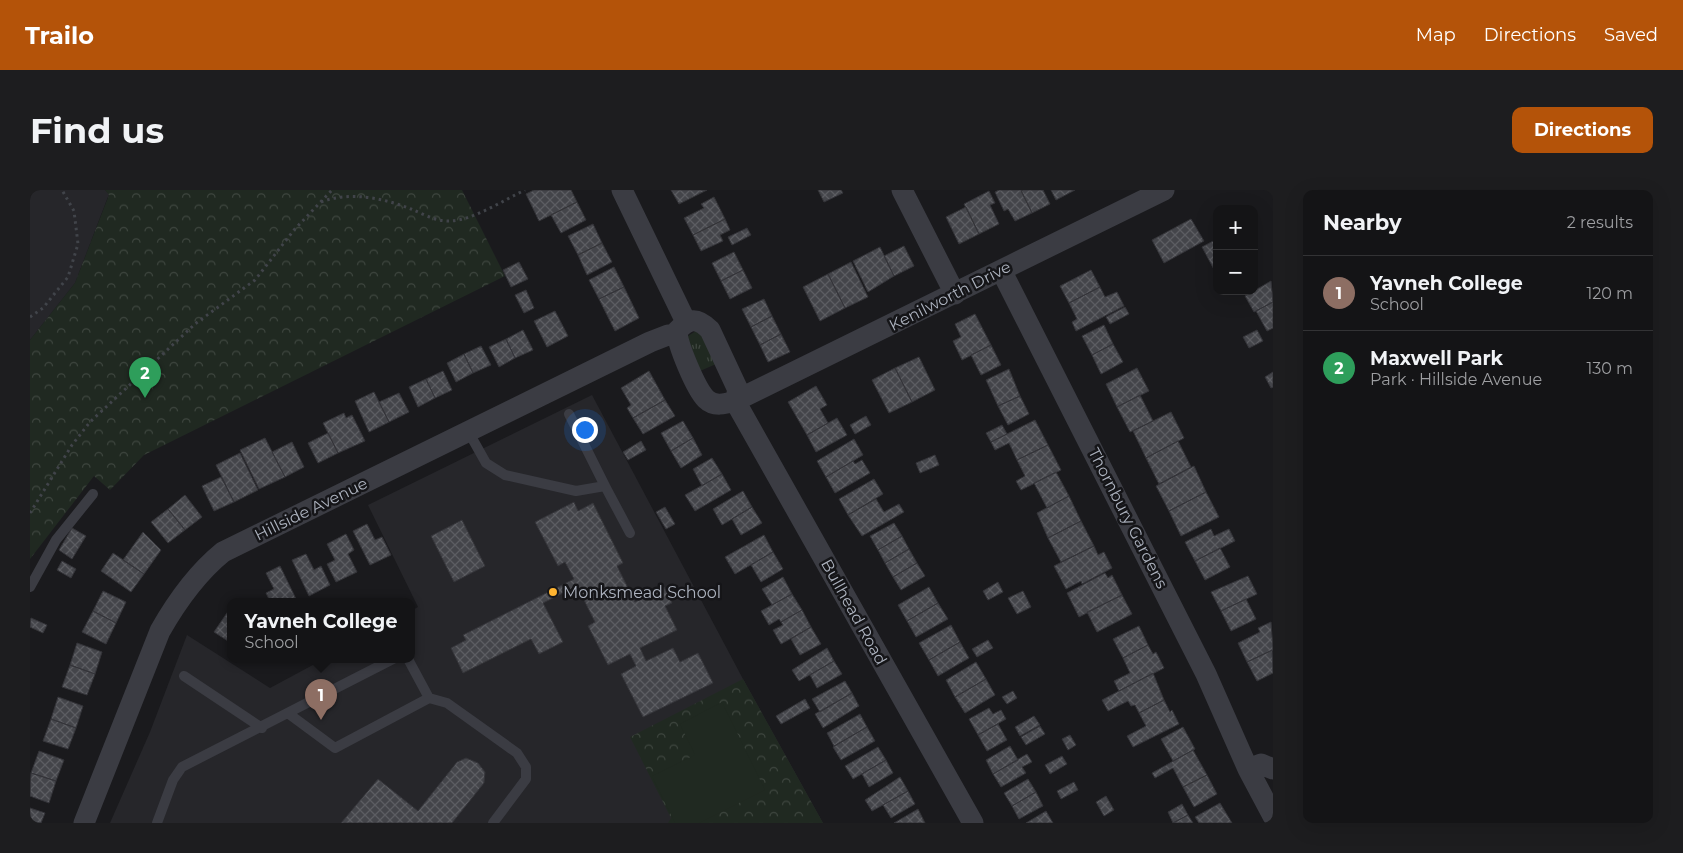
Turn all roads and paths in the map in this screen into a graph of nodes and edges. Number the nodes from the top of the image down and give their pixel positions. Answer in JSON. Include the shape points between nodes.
{"nodes":[{"id":1,"x":62,"y":190,"type":"edge"},
{"id":2,"x":332,"y":190,"type":"edge"},
{"id":3,"x":525,"y":190,"type":"edge"},
{"id":4,"x":622,"y":190,"type":"edge"},
{"id":5,"x":902,"y":190,"type":"edge"},
{"id":6,"x":1164,"y":190,"type":"edge"},
{"id":7,"x":319,"y":203,"type":"junction"},
{"id":8,"x":1001,"y":270,"type":"junction"},
{"id":9,"x":955,"y":294,"type":"junction"},
{"id":10,"x":30,"y":318,"type":"edge"},
{"id":11,"x":682,"y":329,"type":"junction"},
{"id":12,"x":735,"y":401,"type":"junction"},
{"id":13,"x":568,"y":414,"type":"dead end"},
{"id":14,"x":468,"y":432,"type":"junction"},
{"id":15,"x":605,"y":486,"type":"junction"},
{"id":16,"x":93,"y":494,"type":"dead end"},
{"id":17,"x":30,"y":513,"type":"edge"},
{"id":18,"x":630,"y":533,"type":"dead end"},
{"id":19,"x":30,"y":587,"type":"edge"},
{"id":20,"x":385,"y":663,"type":"edge"},
{"id":21,"x":410,"y":663,"type":"edge"},
{"id":22,"x":184,"y":676,"type":"dead end"},
{"id":23,"x":429,"y":698,"type":"junction"},
{"id":24,"x":289,"y":714,"type":"junction"},
{"id":25,"x":262,"y":728,"type":"junction"},
{"id":26,"x":1248,"y":769,"type":"junction"},
{"id":27,"x":1273,"y":769,"type":"edge"},
{"id":28,"x":1273,"y":816,"type":"edge"},
{"id":29,"x":84,"y":823,"type":"edge"},
{"id":30,"x":157,"y":823,"type":"edge"},
{"id":31,"x":493,"y":823,"type":"edge"},
{"id":32,"x":973,"y":823,"type":"edge"}],
"edges":[{"from":1,"to":10,"type":"path","via":[[74,211],[78,244],[68,277],[44,308]]},
{"from":2,"to":7,"type":"path"},
{"from":3,"to":7,"type":"path","via":[[468,217],[448,221],[365,197],[333,197]]},
{"from":4,"to":11,"type":"street"},
{"from":5,"to":9,"type":"street"},
{"from":6,"to":8,"type":"street","name":"Kenilworth Drive"},
{"from":7,"to":17,"type":"path","via":[[255,280],[195,324],[90,422]]},
{"from":8,"to":9,"type":"street","name":"Kenilworth Drive"},
{"from":8,"to":26,"type":"street","name":"Thornbury Gardens","via":[[1197,657]]},
{"from":9,"to":12,"type":"street","name":"Kenilworth Drive"},
{"from":11,"to":12,"type":"street","via":[[680,350],[706,399],[719,405]]},
{"from":11,"to":12,"type":"street","name":"Bullhead Road","via":[[693,321],[710,330],[738,390]]},
{"from":11,"to":14,"type":"street","name":"Hillside Avenue"},
{"from":12,"to":32,"type":"street","name":"Bullhead Road"},
{"from":13,"to":15,"type":"lane"},
{"from":14,"to":15,"type":"lane","via":[[486,463],[505,475],[576,490]]},
{"from":14,"to":29,"type":"street","name":"Hillside Avenue","via":[[223,552],[210,563],[174,607],[160,631]]},
{"from":15,"to":18,"type":"lane"},
{"from":16,"to":19,"type":"lane","via":[[56,540]]},
{"from":20,"to":24,"type":"lane"},
{"from":21,"to":23,"type":"lane"},
{"from":22,"to":25,"type":"lane"},
{"from":23,"to":24,"type":"lane","via":[[335,748]]},
{"from":23,"to":31,"type":"lane","via":[[447,703],[517,753],[526,767],[526,779]]},
{"from":24,"to":25,"type":"lane"},
{"from":25,"to":30,"type":"lane","via":[[182,767]]},
{"from":26,"to":27,"type":"street","via":[[1261,764]]},
{"from":26,"to":28,"type":"street","name":"Thornbury Gardens"}]}
